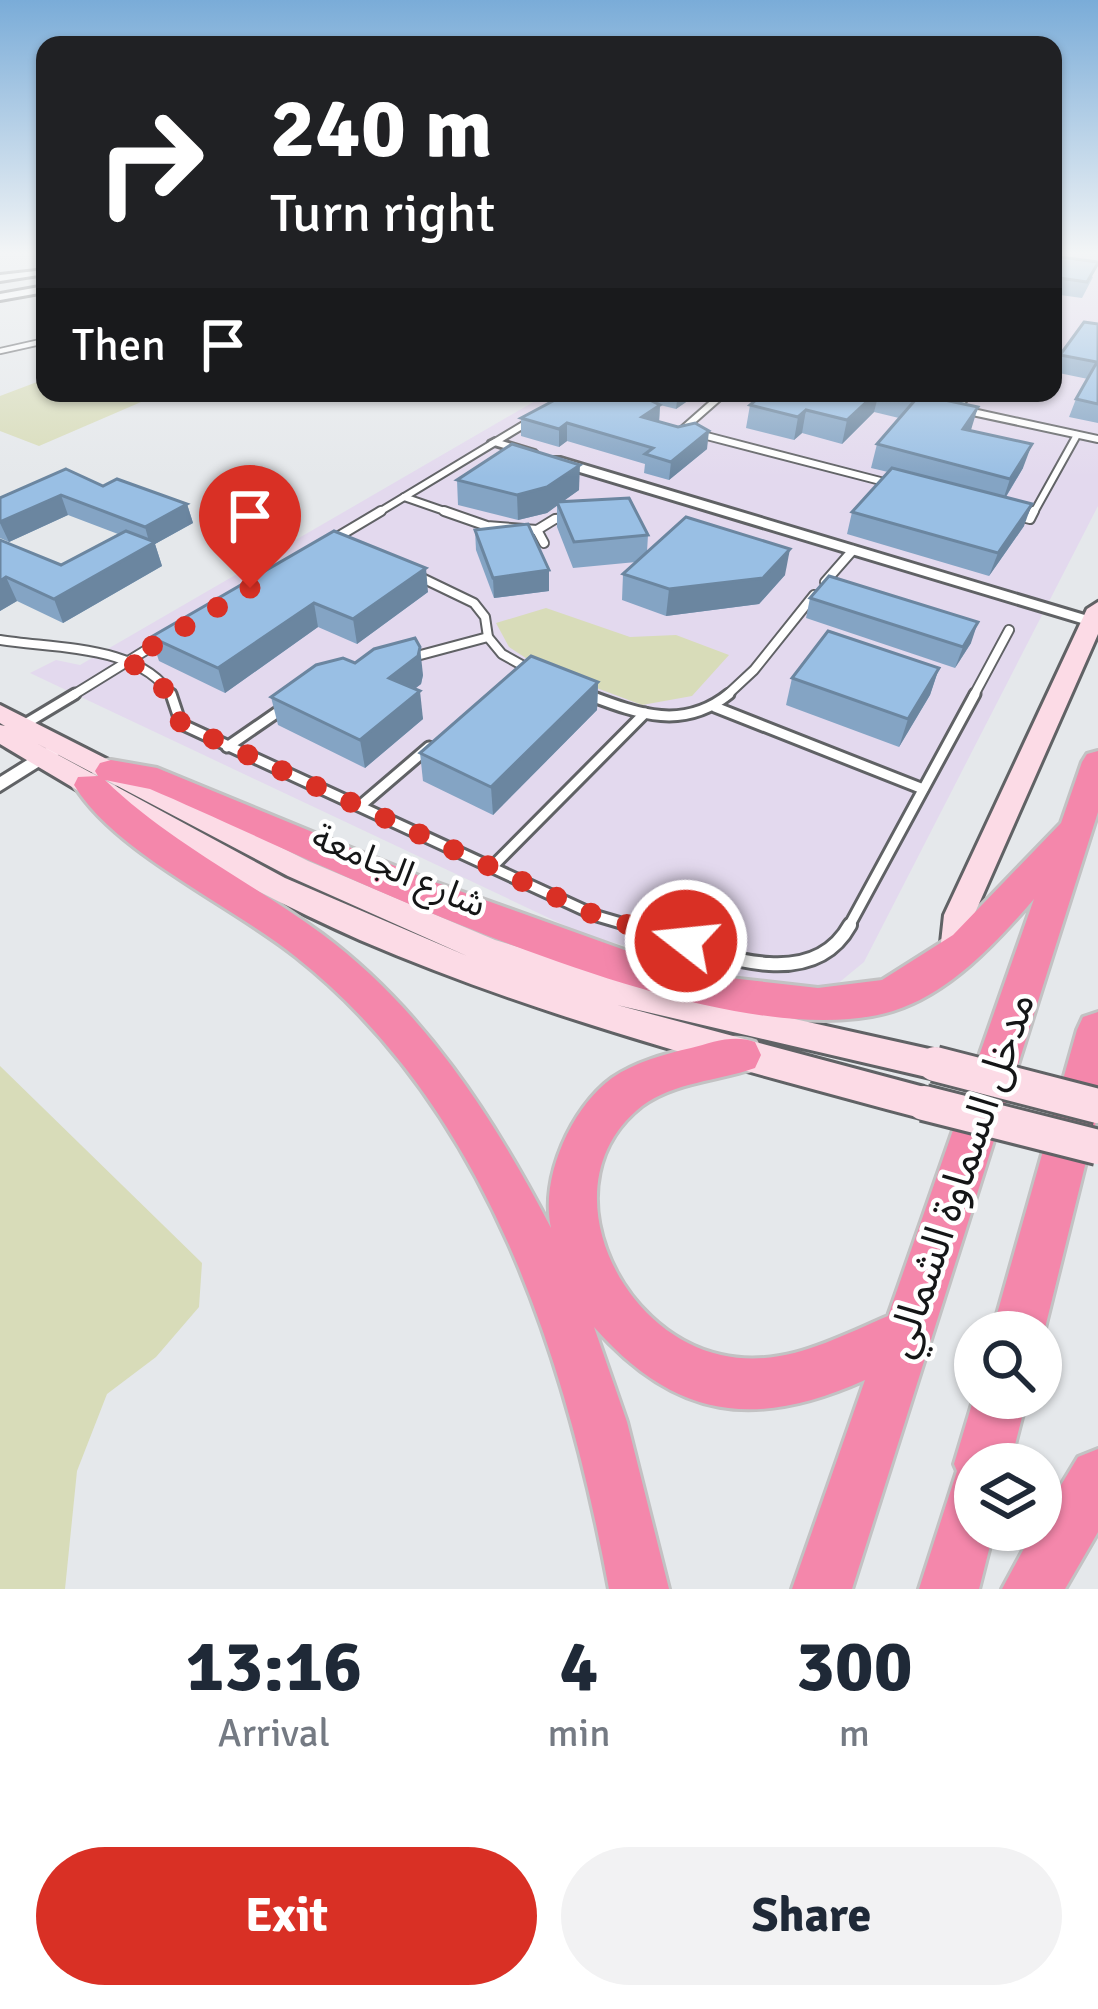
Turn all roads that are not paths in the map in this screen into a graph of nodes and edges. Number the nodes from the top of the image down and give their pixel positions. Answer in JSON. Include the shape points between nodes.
{"nodes":[{"id":1,"x":36,"y":343,"type":"edge"},
{"id":2,"x":0,"y":351,"type":"edge"},
{"id":3,"x":713,"y":402,"type":"edge"},
{"id":4,"x":962,"y":402,"type":"edge"},
{"id":5,"x":545,"y":412,"type":"edge"},
{"id":6,"x":1077,"y":435,"type":"junction"},
{"id":7,"x":1098,"y":439,"type":"edge"},
{"id":8,"x":495,"y":442,"type":"junction"},
{"id":9,"x":898,"y":485,"type":"edge"},
{"id":10,"x":404,"y":497,"type":"junction"},
{"id":11,"x":1008,"y":514,"type":"edge"},
{"id":12,"x":579,"y":517,"type":"edge"},
{"id":13,"x":537,"y":530,"type":"junction"},
{"id":14,"x":544,"y":543,"type":"dead end"},
{"id":15,"x":353,"y":549,"type":"edge"},
{"id":16,"x":853,"y":550,"type":"junction"},
{"id":17,"x":418,"y":577,"type":"edge"},
{"id":18,"x":1096,"y":619,"type":"edge"},
{"id":19,"x":1009,"y":631,"type":"dead end"},
{"id":20,"x":168,"y":637,"type":"edge"},
{"id":21,"x":488,"y":637,"type":"junction"},
{"id":22,"x":0,"y":640,"type":"edge"},
{"id":23,"x":127,"y":661,"type":"junction"},
{"id":24,"x":397,"y":662,"type":"edge"},
{"id":25,"x":525,"y":667,"type":"junction"},
{"id":26,"x":540,"y":674,"type":"edge"},
{"id":27,"x":509,"y":680,"type":"edge"},
{"id":28,"x":570,"y":688,"type":"edge"},
{"id":29,"x":295,"y":699,"type":"edge"},
{"id":30,"x":715,"y":707,"type":"junction"},
{"id":31,"x":645,"y":713,"type":"junction"},
{"id":32,"x":7,"y":727,"type":"edge"},
{"id":33,"x":445,"y":734,"type":"edge"},
{"id":34,"x":227,"y":748,"type":"junction"},
{"id":35,"x":51,"y":751,"type":"junction"},
{"id":36,"x":1098,"y":762,"type":"edge"},
{"id":37,"x":101,"y":778,"type":"junction"},
{"id":38,"x":0,"y":785,"type":"edge"},
{"id":39,"x":923,"y":790,"type":"junction"},
{"id":40,"x":360,"y":806,"type":"junction"},
{"id":41,"x":1076,"y":828,"type":"junction"},
{"id":42,"x":492,"y":867,"type":"junction"},
{"id":43,"x":956,"y":952,"type":"junction"},
{"id":44,"x":1098,"y":1030,"type":"edge"},
{"id":45,"x":740,"y":1055,"type":"junction"},
{"id":46,"x":1098,"y":1106,"type":"edge"},
{"id":47,"x":1098,"y":1147,"type":"edge"},
{"id":48,"x":1024,"y":1311,"type":"edge"},
{"id":49,"x":907,"y":1334,"type":"junction"},
{"id":50,"x":1098,"y":1477,"type":"edge"},
{"id":51,"x":959,"y":1551,"type":"edge"},
{"id":52,"x":632,"y":1576,"type":"edge"},
{"id":53,"x":822,"y":1589,"type":"edge"},
{"id":54,"x":949,"y":1589,"type":"edge"},
{"id":55,"x":1032,"y":1589,"type":"edge"}],
"edges":[{"from":1,"to":2,"type":"lane"},
{"from":3,"to":9,"type":"lane","via":[[679,429]]},
{"from":4,"to":6,"type":"lane","via":[[957,408]]},
{"from":5,"to":8,"type":"lane"},
{"from":6,"to":7,"type":"lane"},
{"from":6,"to":11,"type":"lane","via":[[1030,519]]},
{"from":8,"to":10,"type":"lane"},
{"from":8,"to":16,"type":"street"},
{"from":10,"to":13,"type":"lane","via":[[487,526]]},
{"from":10,"to":15,"type":"lane","via":[[332,540]]},
{"from":12,"to":13,"type":"lane"},
{"from":13,"to":14,"type":"lane"},
{"from":16,"to":18,"type":"street"},
{"from":16,"to":30,"type":"lane"},
{"from":17,"to":21,"type":"lane","via":[[474,603]]},
{"from":18,"to":43,"type":"main road","via":[[959,915]]},
{"from":19,"to":39,"type":"lane"},
{"from":20,"to":23,"type":"lane"},
{"from":21,"to":24,"type":"lane"},
{"from":21,"to":25,"type":"lane"},
{"from":22,"to":23,"type":"lane"},
{"from":23,"to":32,"type":"lane"},
{"from":23,"to":34,"type":"lane","via":[[170,691],[181,724]]},
{"from":25,"to":26,"type":"lane"},
{"from":25,"to":27,"type":"lane"},
{"from":28,"to":31,"type":"lane"},
{"from":29,"to":34,"type":"lane"},
{"from":30,"to":31,"type":"lane","via":[[675,719]]},
{"from":30,"to":39,"type":"lane"},
{"from":31,"to":42,"type":"lane"},
{"from":32,"to":35,"type":"main road"},
{"from":33,"to":40,"type":"lane"},
{"from":34,"to":40,"type":"lane"},
{"from":35,"to":37,"type":"main road"},
{"from":35,"to":38,"type":"street"},
{"from":36,"to":41,"type":"highway","name":"مدخل السماوة الشمالي"},
{"from":37,"to":43,"type":"highway","via":[[157,779],[596,956],[754,998],[818,1007],[867,1001],[928,975]]},
{"from":37,"to":45,"type":"main road","via":[[202,848],[369,929],[522,988]]},
{"from":37,"to":46,"type":"main road","name":"شارع الجامعة","bridge":true,"via":[[485,950],[644,1000]]},
{"from":37,"to":52,"type":"highway","via":[[152,845],[300,938],[419,1052],[504,1189],[560,1309],[606,1447]]},
{"from":39,"to":42,"type":"lane","via":[[838,946],[806,965],[775,967],[597,916]]},
{"from":40,"to":42,"type":"lane"},
{"from":41,"to":43,"type":"highway"},
{"from":41,"to":49,"type":"highway","name":"مدخل السماوة الشمالي"},
{"from":44,"to":48,"type":"highway"},
{"from":45,"to":47,"type":"main road","bridge":true},
{"from":45,"to":49,"type":"highway","via":[[636,1086],[592,1132],[576,1173],[574,1223],[600,1296],[664,1358],[739,1384],[802,1378]]},
{"from":49,"to":53,"type":"highway","name":"مدخل السماوة الشمالي"},
{"from":50,"to":55,"type":"highway"},
{"from":51,"to":54,"type":"highway"}]}
